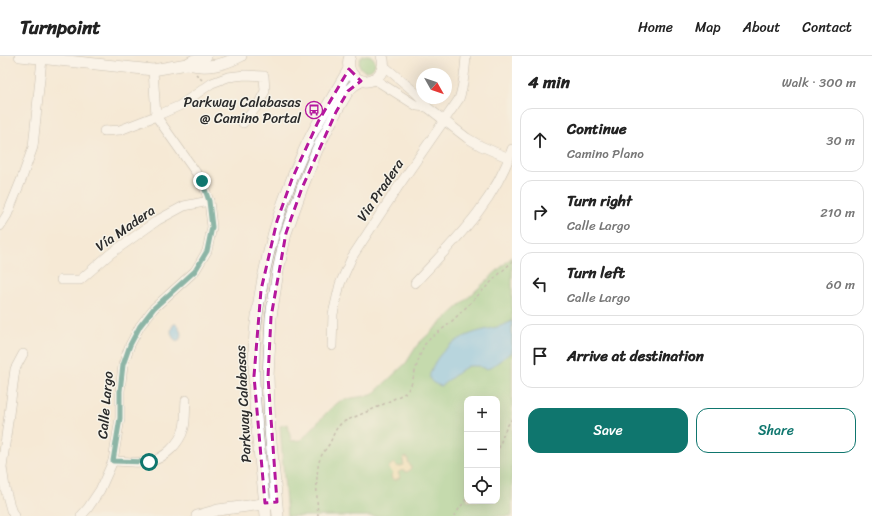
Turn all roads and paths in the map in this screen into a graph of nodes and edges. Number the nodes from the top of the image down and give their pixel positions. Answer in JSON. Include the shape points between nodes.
{"nodes":[{"id":1,"x":20,"y":56,"type":"edge"},
{"id":2,"x":206,"y":56,"type":"edge"},
{"id":3,"x":241,"y":56,"type":"edge"},
{"id":4,"x":466,"y":56,"type":"edge"},
{"id":5,"x":42,"y":59,"type":"junction"},
{"id":6,"x":383,"y":59,"type":"edge"},
{"id":7,"x":349,"y":60,"type":"edge"},
{"id":8,"x":187,"y":64,"type":"junction"},
{"id":9,"x":153,"y":70,"type":"junction"},
{"id":10,"x":196,"y":72,"type":"dead end"},
{"id":11,"x":374,"y":79,"type":"junction"},
{"id":12,"x":361,"y":81,"type":"junction"},
{"id":13,"x":203,"y":82,"type":"dead end"},
{"id":14,"x":406,"y":84,"type":"junction"},
{"id":15,"x":398,"y":94,"type":"junction"},
{"id":16,"x":427,"y":107,"type":"junction"},
{"id":17,"x":156,"y":116,"type":"junction"},
{"id":18,"x":444,"y":121,"type":"junction"},
{"id":19,"x":243,"y":123,"type":"dead end"},
{"id":20,"x":104,"y":131,"type":"dead end"},
{"id":21,"x":511,"y":154,"type":"edge"},
{"id":22,"x":209,"y":201,"type":"junction"},
{"id":23,"x":0,"y":226,"type":"edge"},
{"id":24,"x":512,"y":262,"type":"edge"},
{"id":25,"x":61,"y":280,"type":"dead end"},
{"id":26,"x":415,"y":284,"type":"dead end"},
{"id":27,"x":332,"y":346,"type":"dead end"},
{"id":28,"x":23,"y":354,"type":"dead end"},
{"id":29,"x":186,"y":400,"type":"dead end"},
{"id":30,"x":512,"y":419,"type":"edge"},
{"id":31,"x":500,"y":445,"type":"edge"},
{"id":32,"x":113,"y":461,"type":"junction"},
{"id":33,"x":277,"y":502,"type":"junction"},
{"id":34,"x":464,"y":502,"type":"edge"},
{"id":35,"x":265,"y":504,"type":"junction"},
{"id":36,"x":14,"y":516,"type":"edge"},
{"id":37,"x":81,"y":516,"type":"edge"},
{"id":38,"x":197,"y":516,"type":"edge"},
{"id":39,"x":266,"y":516,"type":"edge"},
{"id":40,"x":278,"y":516,"type":"edge"},
{"id":41,"x":318,"y":516,"type":"edge"},
{"id":42,"x":454,"y":516,"type":"edge"}],
"edges":[{"from":1,"to":5,"type":"street"},
{"from":2,"to":8,"type":"street"},
{"from":3,"to":8,"type":"street","via":[[227,63],[212,66],[198,67]]},
{"from":4,"to":18,"type":"street","name":"Via Pradera","via":[[462,91]]},
{"from":5,"to":9,"type":"street"},
{"from":5,"to":23,"type":"street","via":[[33,147],[7,215]]},
{"from":6,"to":11,"type":"street","via":[[380,74]]},
{"from":6,"to":14,"type":"street"},
{"from":7,"to":12,"type":"street","via":[[352,74]]},
{"from":7,"to":35,"type":"street","name":"Parkway Calabasas","via":[[292,179],[267,257],[255,331],[254,376]]},
{"from":8,"to":9,"type":"street"},
{"from":9,"to":17,"type":"street"},
{"from":10,"to":13,"type":"path"},
{"from":11,"to":12,"type":"street"},
{"from":11,"to":15,"type":"street"},
{"from":12,"to":33,"type":"street","name":"Parkway Calabasas","via":[[348,91],[318,150],[286,233],[278,271],[271,317],[268,377]]},
{"from":14,"to":15,"type":"street","via":[[402,94]]},
{"from":14,"to":16,"type":"street"},
{"from":15,"to":16,"type":"street","via":[[417,106]]},
{"from":16,"to":18,"type":"street"},
{"from":17,"to":19,"type":"street","via":[[179,106],[212,83],[228,77],[264,76],[265,91],[258,105]]},
{"from":17,"to":20,"type":"street","via":[[120,130]]},
{"from":17,"to":22,"type":"street","name":"Calle Largo","via":[[202,181]]},
{"from":18,"to":21,"type":"street","via":[[481,146]]},
{"from":18,"to":27,"type":"street","name":"Via Pradera","via":[[352,257],[340,284],[333,314]]},
{"from":21,"to":26,"type":"street","via":[[498,183],[481,209]]},
{"from":22,"to":25,"type":"street","name":"Vía Madera","via":[[184,206],[158,220],[110,254],[80,280]]},
{"from":22,"to":32,"type":"street","name":"Calle Largo","via":[[212,227],[207,251],[195,271],[154,308],[130,345],[123,365],[120,418]]},
{"from":24,"to":41,"type":"path","via":[[425,345],[411,385],[405,393],[343,422],[335,430],[323,452],[318,470]]},
{"from":28,"to":36,"type":"street","via":[[15,369],[2,467],[5,488]]},
{"from":29,"to":32,"type":"street","via":[[184,428],[178,441],[160,458],[149,462]]},
{"from":30,"to":31,"type":"path"},
{"from":32,"to":37,"type":"street","name":"Calle Largo","via":[[100,490]]},
{"from":33,"to":35,"type":"street"},
{"from":33,"to":40,"type":"street","name":"Parkway Calabasas"},
{"from":34,"to":42,"type":"path"},
{"from":35,"to":38,"type":"street","via":[[218,510]]},
{"from":35,"to":39,"type":"street","name":"Parkway Calabasas"}]}
